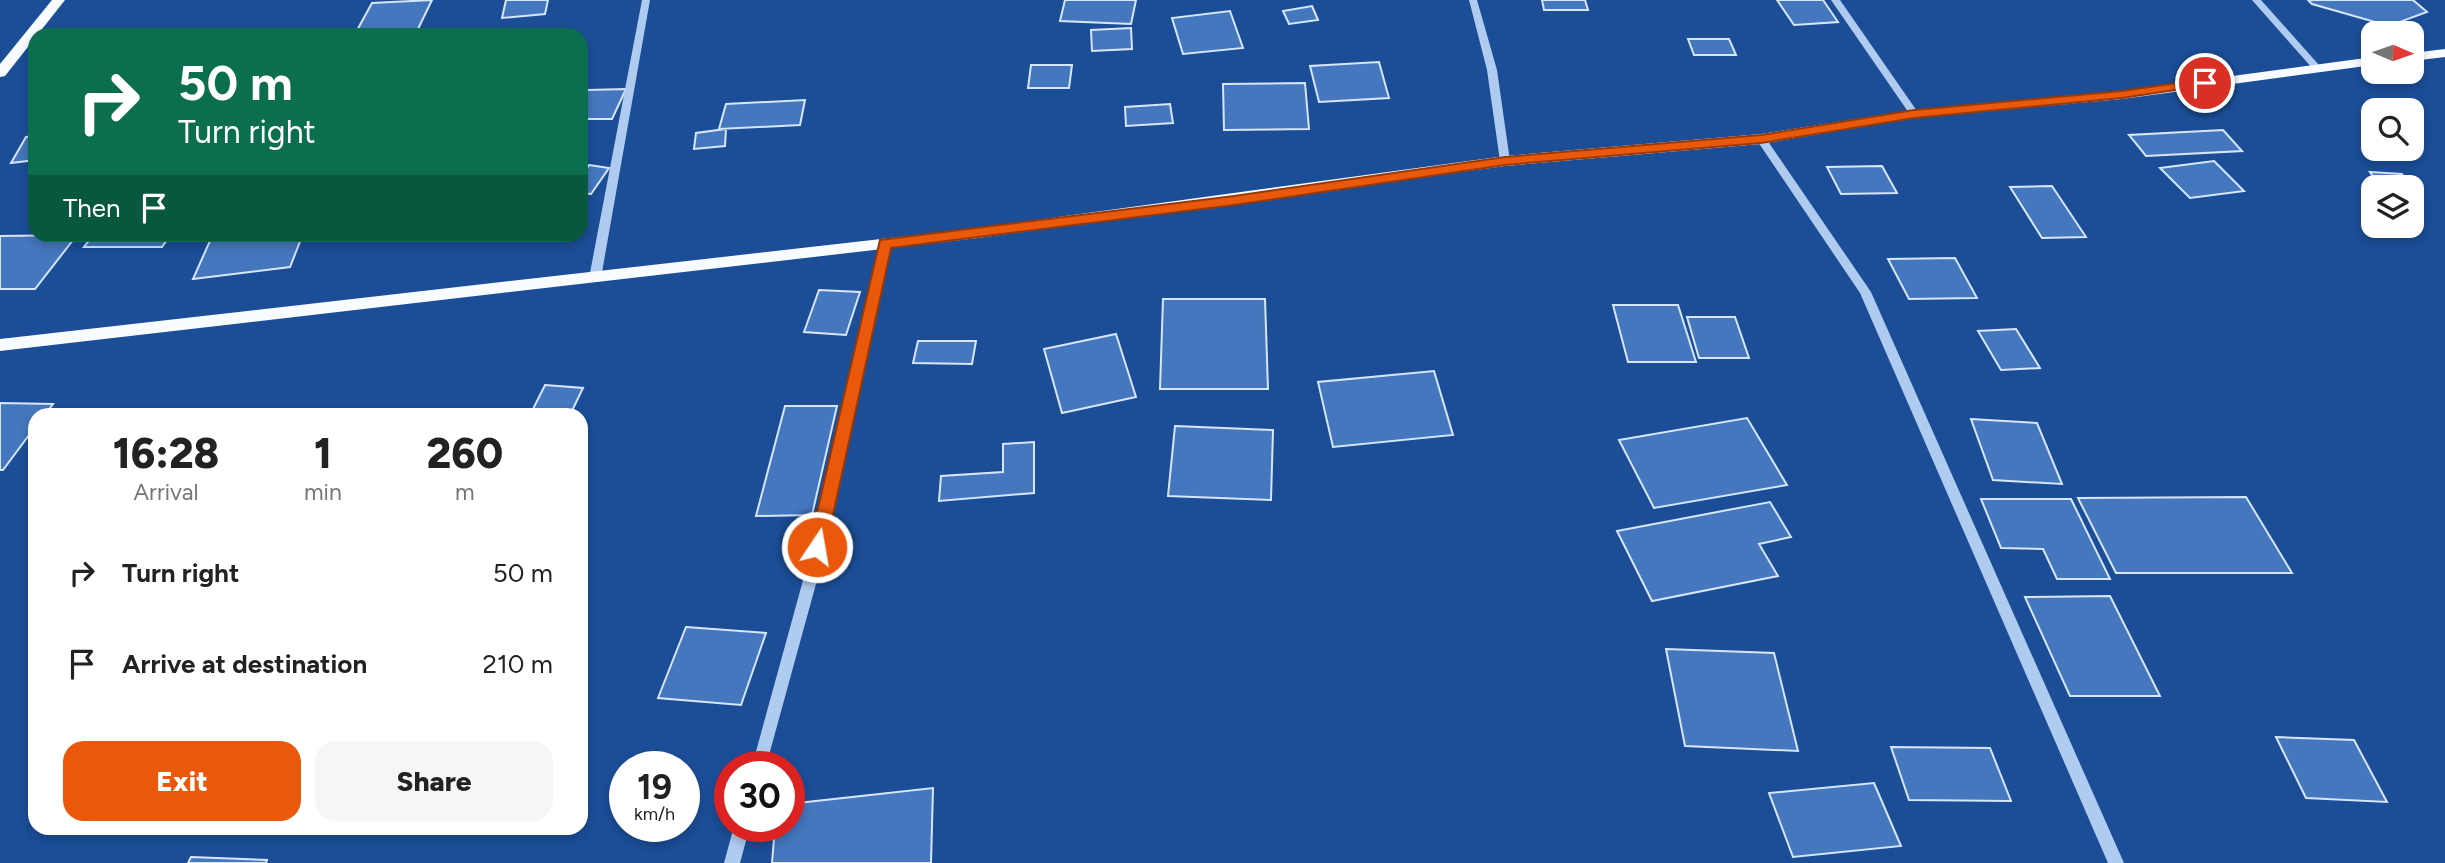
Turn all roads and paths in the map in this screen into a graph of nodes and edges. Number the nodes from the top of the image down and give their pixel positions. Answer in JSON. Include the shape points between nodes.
{"nodes":[{"id":1,"x":59,"y":0,"type":"edge"},
{"id":2,"x":646,"y":0,"type":"edge"},
{"id":3,"x":1473,"y":0,"type":"edge"},
{"id":4,"x":1835,"y":0,"type":"edge"},
{"id":5,"x":2256,"y":0,"type":"edge"},
{"id":6,"x":36,"y":28,"type":"edge"},
{"id":7,"x":28,"y":38,"type":"edge"},
{"id":8,"x":2445,"y":54,"type":"edge"},
{"id":9,"x":2424,"y":56,"type":"edge"},
{"id":10,"x":2361,"y":62,"type":"edge"},
{"id":11,"x":2316,"y":67,"type":"junction"},
{"id":12,"x":0,"y":73,"type":"edge"},
{"id":13,"x":1914,"y":114,"type":"junction"},
{"id":14,"x":1761,"y":139,"type":"junction"},
{"id":15,"x":1505,"y":161,"type":"junction"},
{"id":16,"x":885,"y":244,"type":"junction"},
{"id":17,"x":595,"y":278,"type":"junction"},
{"id":18,"x":0,"y":345,"type":"edge"},
{"id":19,"x":763,"y":751,"type":"edge"},
{"id":20,"x":738,"y":842,"type":"edge"},
{"id":21,"x":732,"y":863,"type":"edge"},
{"id":22,"x":2116,"y":863,"type":"edge"}],
"edges":[{"from":1,"to":6,"type":"main road"},
{"from":2,"to":17,"type":"street"},
{"from":3,"to":15,"type":"street","via":[[1492,70]]},
{"from":4,"to":13,"type":"street"},
{"from":5,"to":11,"type":"street"},
{"from":7,"to":12,"type":"main road"},
{"from":8,"to":9,"type":"main road"},
{"from":10,"to":11,"type":"main road"},
{"from":11,"to":13,"type":"main road","via":[[2122,94]]},
{"from":13,"to":14,"type":"main road"},
{"from":14,"to":15,"type":"main road"},
{"from":14,"to":22,"type":"street","via":[[1865,292]]},
{"from":15,"to":16,"type":"main road"},
{"from":16,"to":17,"type":"main road"},
{"from":16,"to":19,"type":"street","via":[[812,573]]},
{"from":17,"to":18,"type":"main road"},
{"from":20,"to":21,"type":"street"}]}
